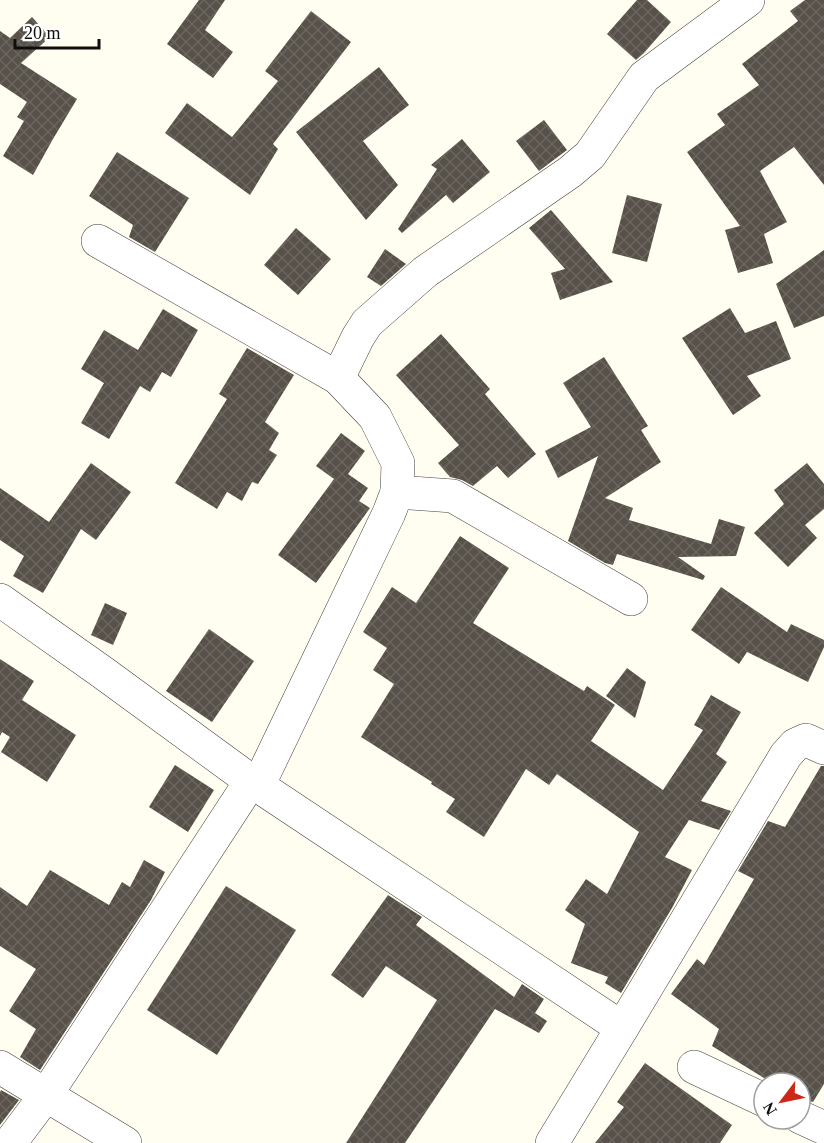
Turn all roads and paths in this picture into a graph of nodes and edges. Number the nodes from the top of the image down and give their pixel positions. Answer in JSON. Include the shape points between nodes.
{"nodes":[{"id":1,"x":748,"y":0,"type":"edge"},
{"id":2,"x":98,"y":241,"type":"dead end"},
{"id":3,"x":339,"y":378,"type":"junction"},
{"id":4,"x":397,"y":492,"type":"junction"},
{"id":5,"x":631,"y":599,"type":"dead end"},
{"id":6,"x":0,"y":600,"type":"edge"},
{"id":7,"x":824,"y":748,"type":"edge"},
{"id":8,"x":254,"y":784,"type":"junction"},
{"id":9,"x":622,"y":1028,"type":"junction"},
{"id":10,"x":0,"y":1067,"type":"edge"},
{"id":11,"x":694,"y":1067,"type":"dead end"},
{"id":12,"x":752,"y":1094,"type":"edge"},
{"id":13,"x":46,"y":1095,"type":"junction"},
{"id":14,"x":10,"y":1143,"type":"edge"},
{"id":15,"x":125,"y":1143,"type":"edge"},
{"id":16,"x":552,"y":1143,"type":"edge"}],
"edges":[{"from":1,"to":3,"type":"street","via":[[644,77],[590,155],[570,172],[425,272],[367,323]]},
{"from":2,"to":3,"type":"street"},
{"from":3,"to":4,"type":"street","via":[[375,417],[398,463]]},
{"from":4,"to":5,"type":"street","via":[[453,496]]},
{"from":4,"to":8,"type":"street"},
{"from":6,"to":8,"type":"street"},
{"from":7,"to":9,"type":"street","via":[[806,740],[786,755]]},
{"from":8,"to":9,"type":"street"},
{"from":8,"to":13,"type":"street"},
{"from":9,"to":16,"type":"street"},
{"from":10,"to":13,"type":"street"},
{"from":11,"to":12,"type":"street"},
{"from":13,"to":14,"type":"street"},
{"from":13,"to":15,"type":"street"}]}
